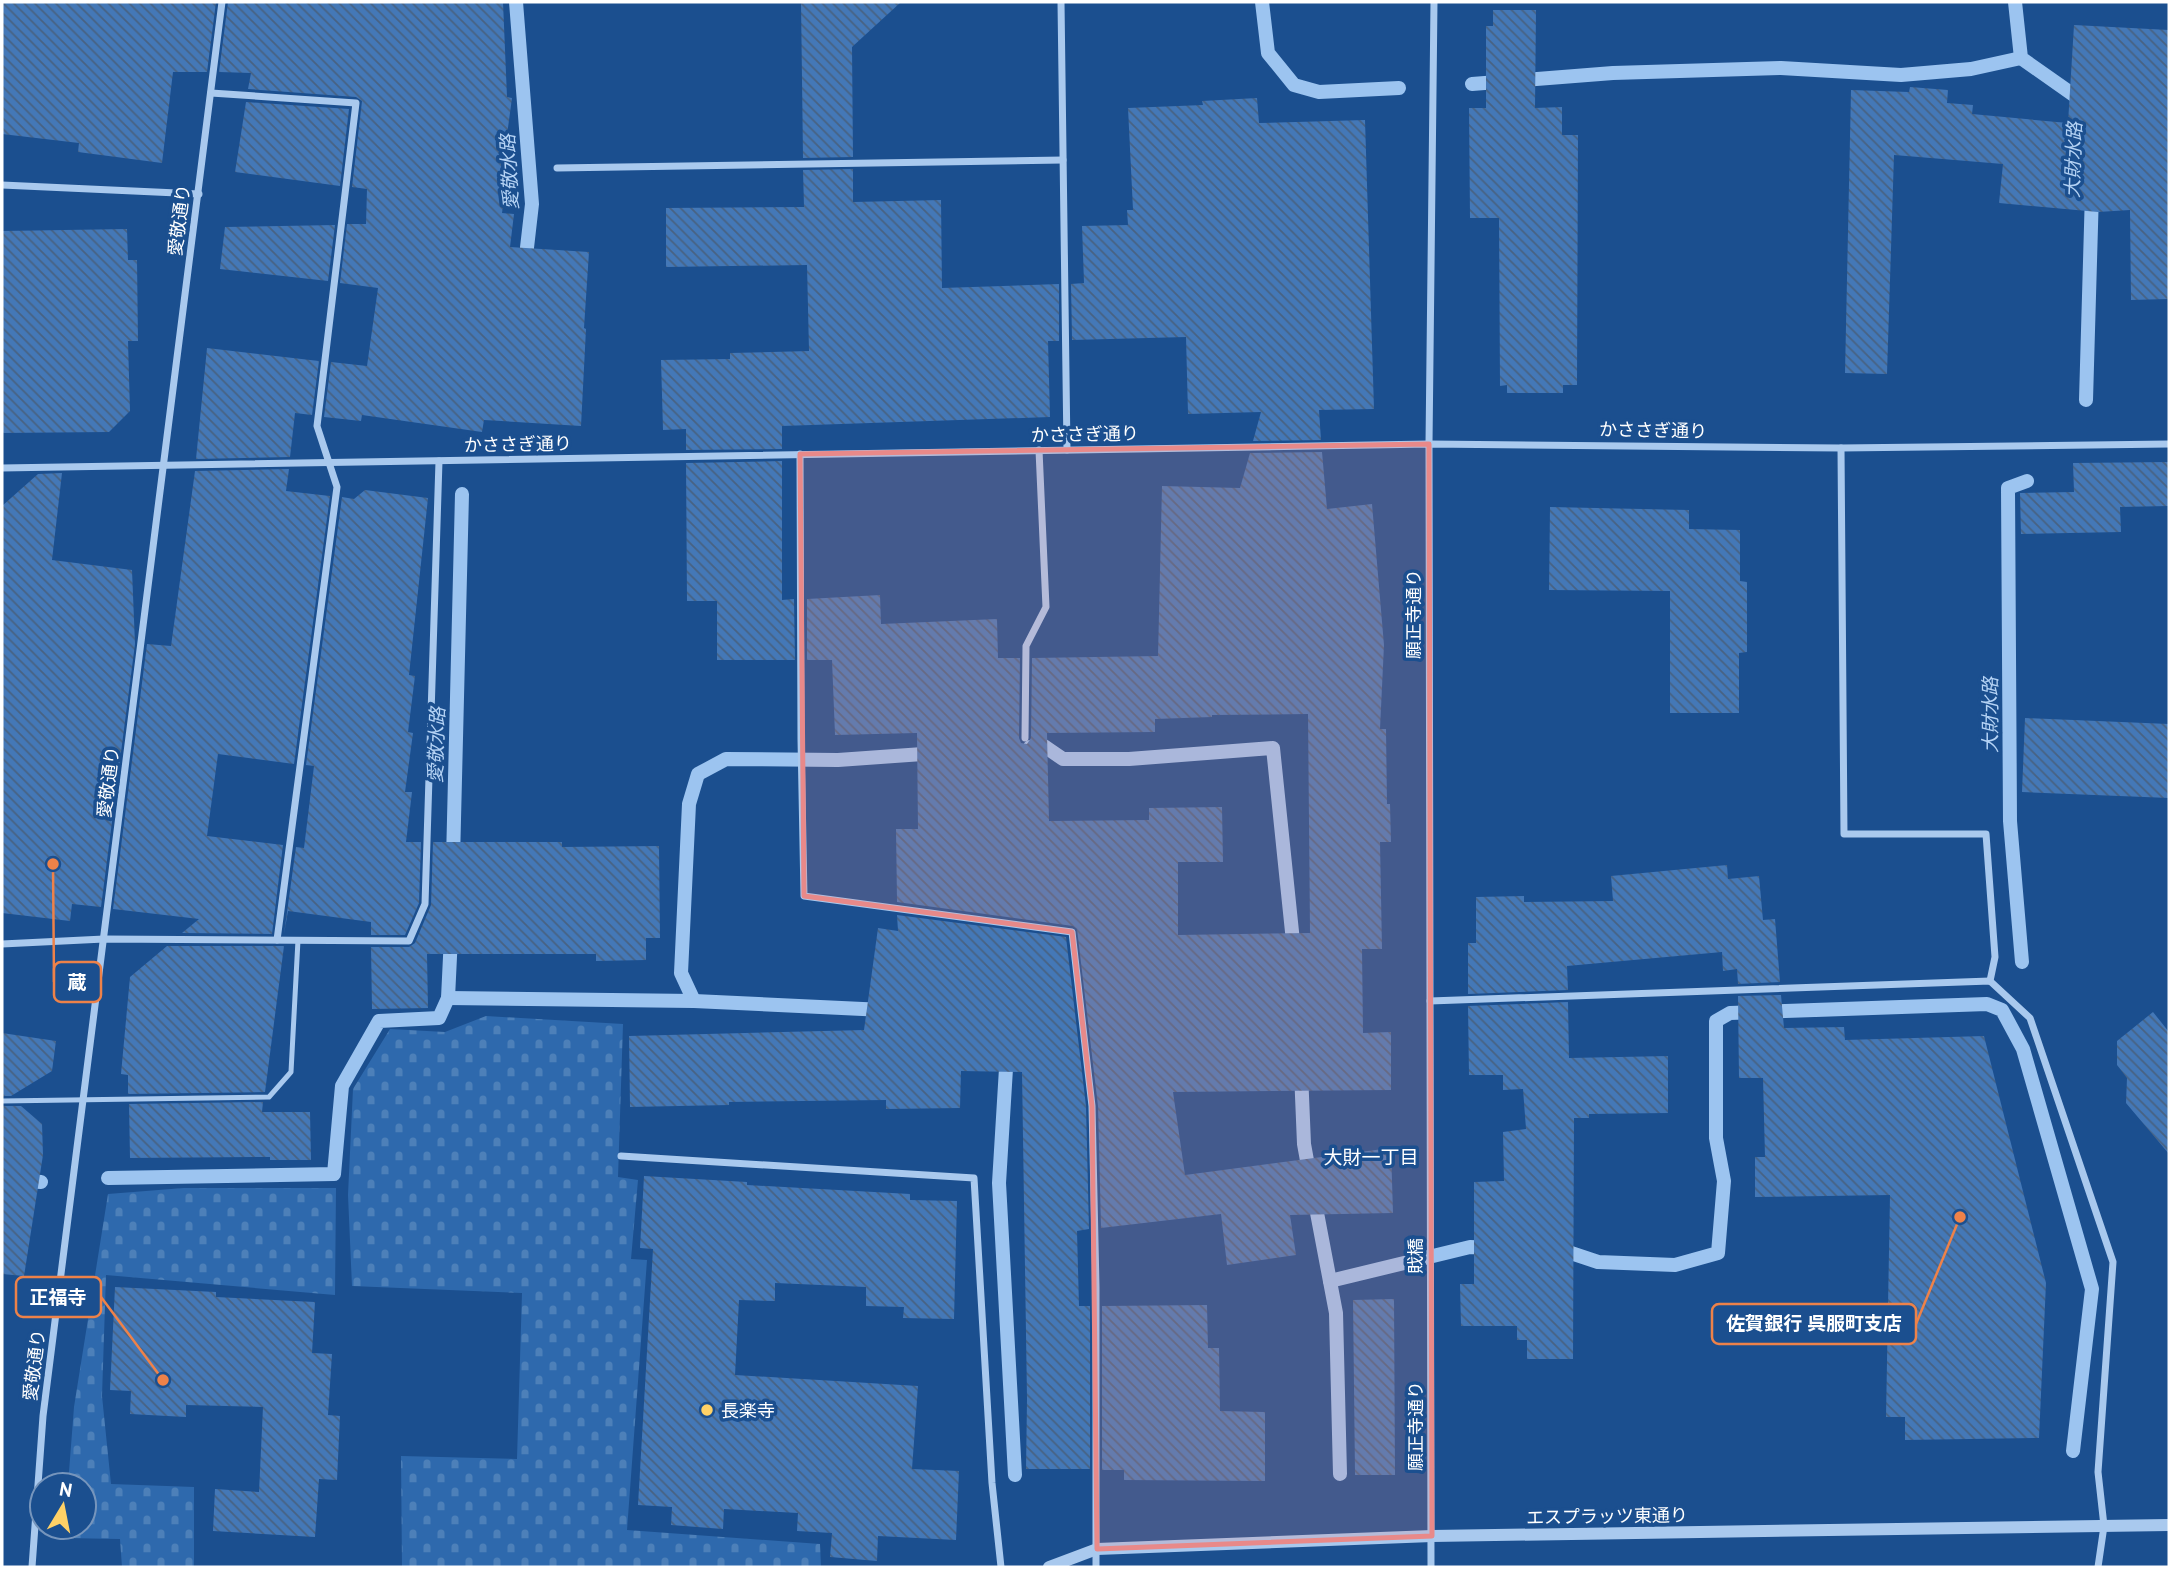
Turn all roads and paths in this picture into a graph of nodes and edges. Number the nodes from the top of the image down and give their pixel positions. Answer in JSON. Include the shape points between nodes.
{"nodes":[{"id":1,"x":222,"y":2,"type":"edge"},
{"id":2,"x":1061,"y":2,"type":"edge"},
{"id":3,"x":1434,"y":2,"type":"edge"},
{"id":4,"x":211,"y":93,"type":"junction"},
{"id":5,"x":1063,"y":160,"type":"junction"},
{"id":6,"x":557,"y":168,"type":"dead end"},
{"id":7,"x":2,"y":185,"type":"edge"},
{"id":8,"x":198,"y":194,"type":"junction"},
{"id":9,"x":1429,"y":444,"type":"junction"},
{"id":10,"x":2169,"y":444,"type":"edge"},
{"id":11,"x":1841,"y":448,"type":"junction"},
{"id":12,"x":1039,"y":450,"type":"junction"},
{"id":13,"x":1067,"y":450,"type":"junction"},
{"id":14,"x":800,"y":454,"type":"junction"},
{"id":15,"x":439,"y":461,"type":"junction"},
{"id":16,"x":330,"y":464,"type":"junction"},
{"id":17,"x":164,"y":466,"type":"junction"},
{"id":18,"x":2,"y":468,"type":"edge"},
{"id":19,"x":1025,"y":738,"type":"dead end"},
{"id":20,"x":104,"y":939,"type":"junction"},
{"id":21,"x":276,"y":940,"type":"junction"},
{"id":22,"x":298,"y":940,"type":"junction"},
{"id":23,"x":2,"y":944,"type":"edge"},
{"id":24,"x":1990,"y":981,"type":"junction"},
{"id":25,"x":1430,"y":1001,"type":"junction"},
{"id":26,"x":84,"y":1099,"type":"junction"},
{"id":27,"x":2,"y":1101,"type":"edge"},
{"id":28,"x":621,"y":1156,"type":"dead end"},
{"id":29,"x":1431,"y":1227,"type":"joint"},
{"id":30,"x":1431,"y":1286,"type":"joint"},
{"id":31,"x":2169,"y":1525,"type":"edge"},
{"id":32,"x":2104,"y":1526,"type":"junction"},
{"id":33,"x":1432,"y":1536,"type":"junction"},
{"id":34,"x":1097,"y":1549,"type":"junction"},
{"id":35,"x":32,"y":1567,"type":"edge"},
{"id":36,"x":1001,"y":1567,"type":"edge"},
{"id":37,"x":1049,"y":1567,"type":"edge"},
{"id":38,"x":1096,"y":1567,"type":"edge"},
{"id":39,"x":1431,"y":1567,"type":"edge"},
{"id":40,"x":2098,"y":1567,"type":"edge"}],
"edges":[{"from":1,"to":4,"type":"street","name":"愛敬通り"},
{"from":2,"to":5,"type":"street"},
{"from":3,"to":9,"type":"street","name":"願正寺通り"},
{"from":4,"to":8,"type":"street","name":"愛敬通り"},
{"from":4,"to":16,"type":"street","via":[[356,103],[317,426]]},
{"from":5,"to":6,"type":"street"},
{"from":5,"to":13,"type":"street"},
{"from":7,"to":8,"type":"street"},
{"from":8,"to":17,"type":"street","name":"愛敬通り"},
{"from":9,"to":11,"type":"street","name":"かささぎ通り"},
{"from":9,"to":13,"type":"street","name":"かささぎ通り"},
{"from":9,"to":25,"type":"street","name":"願正寺通り"},
{"from":10,"to":11,"type":"street","name":"かささぎ通り"},
{"from":11,"to":24,"type":"street","via":[[1844,834],[1986,834],[1995,957]]},
{"from":12,"to":13,"type":"street","name":"かささぎ通り"},
{"from":12,"to":14,"type":"street","name":"かささぎ通り"},
{"from":12,"to":19,"type":"street","via":[[1046,607],[1026,646]]},
{"from":14,"to":15,"type":"street","name":"かささぎ通り"},
{"from":14,"to":34,"type":"street","via":[[804,896],[1072,932],[1092,1107]]},
{"from":15,"to":16,"type":"street","name":"かささぎ通り"},
{"from":15,"to":22,"type":"street","via":[[425,904],[410,941]]},
{"from":16,"to":17,"type":"street","name":"かささぎ通り"},
{"from":16,"to":21,"type":"street","via":[[337,487]]},
{"from":17,"to":18,"type":"street","name":"かささぎ通り"},
{"from":17,"to":20,"type":"street","name":"愛敬通り"},
{"from":20,"to":21,"type":"street"},
{"from":20,"to":23,"type":"street"},
{"from":20,"to":26,"type":"street","name":"愛敬通り"},
{"from":21,"to":22,"type":"street"},
{"from":22,"to":26,"type":"lane","via":[[291,1072],[269,1097]]},
{"from":24,"to":25,"type":"street"},
{"from":24,"to":32,"type":"street","via":[[2030,1018],[2113,1262],[2098,1472]]},
{"from":25,"to":29,"type":"street","name":"願正寺通り"},
{"from":26,"to":27,"type":"lane"},
{"from":26,"to":35,"type":"street","name":"愛敬通り","via":[[43,1416]]},
{"from":28,"to":36,"type":"street","via":[[974,1178]]},
{"from":29,"to":30,"type":"street","name":"戝橋"},
{"from":30,"to":33,"type":"street","name":"願正寺通り"},
{"from":31,"to":32,"type":"street","name":"エスプラッツ東通り"},
{"from":32,"to":33,"type":"street","name":"エスプラッツ東通り"},
{"from":32,"to":40,"type":"street"},
{"from":33,"to":34,"type":"street","name":"エスプラッツ東通り"},
{"from":33,"to":39,"type":"street","name":"願正寺通り"},
{"from":34,"to":37,"type":"street","name":"エスプラッツ東通り"},
{"from":34,"to":38,"type":"street"}]}
